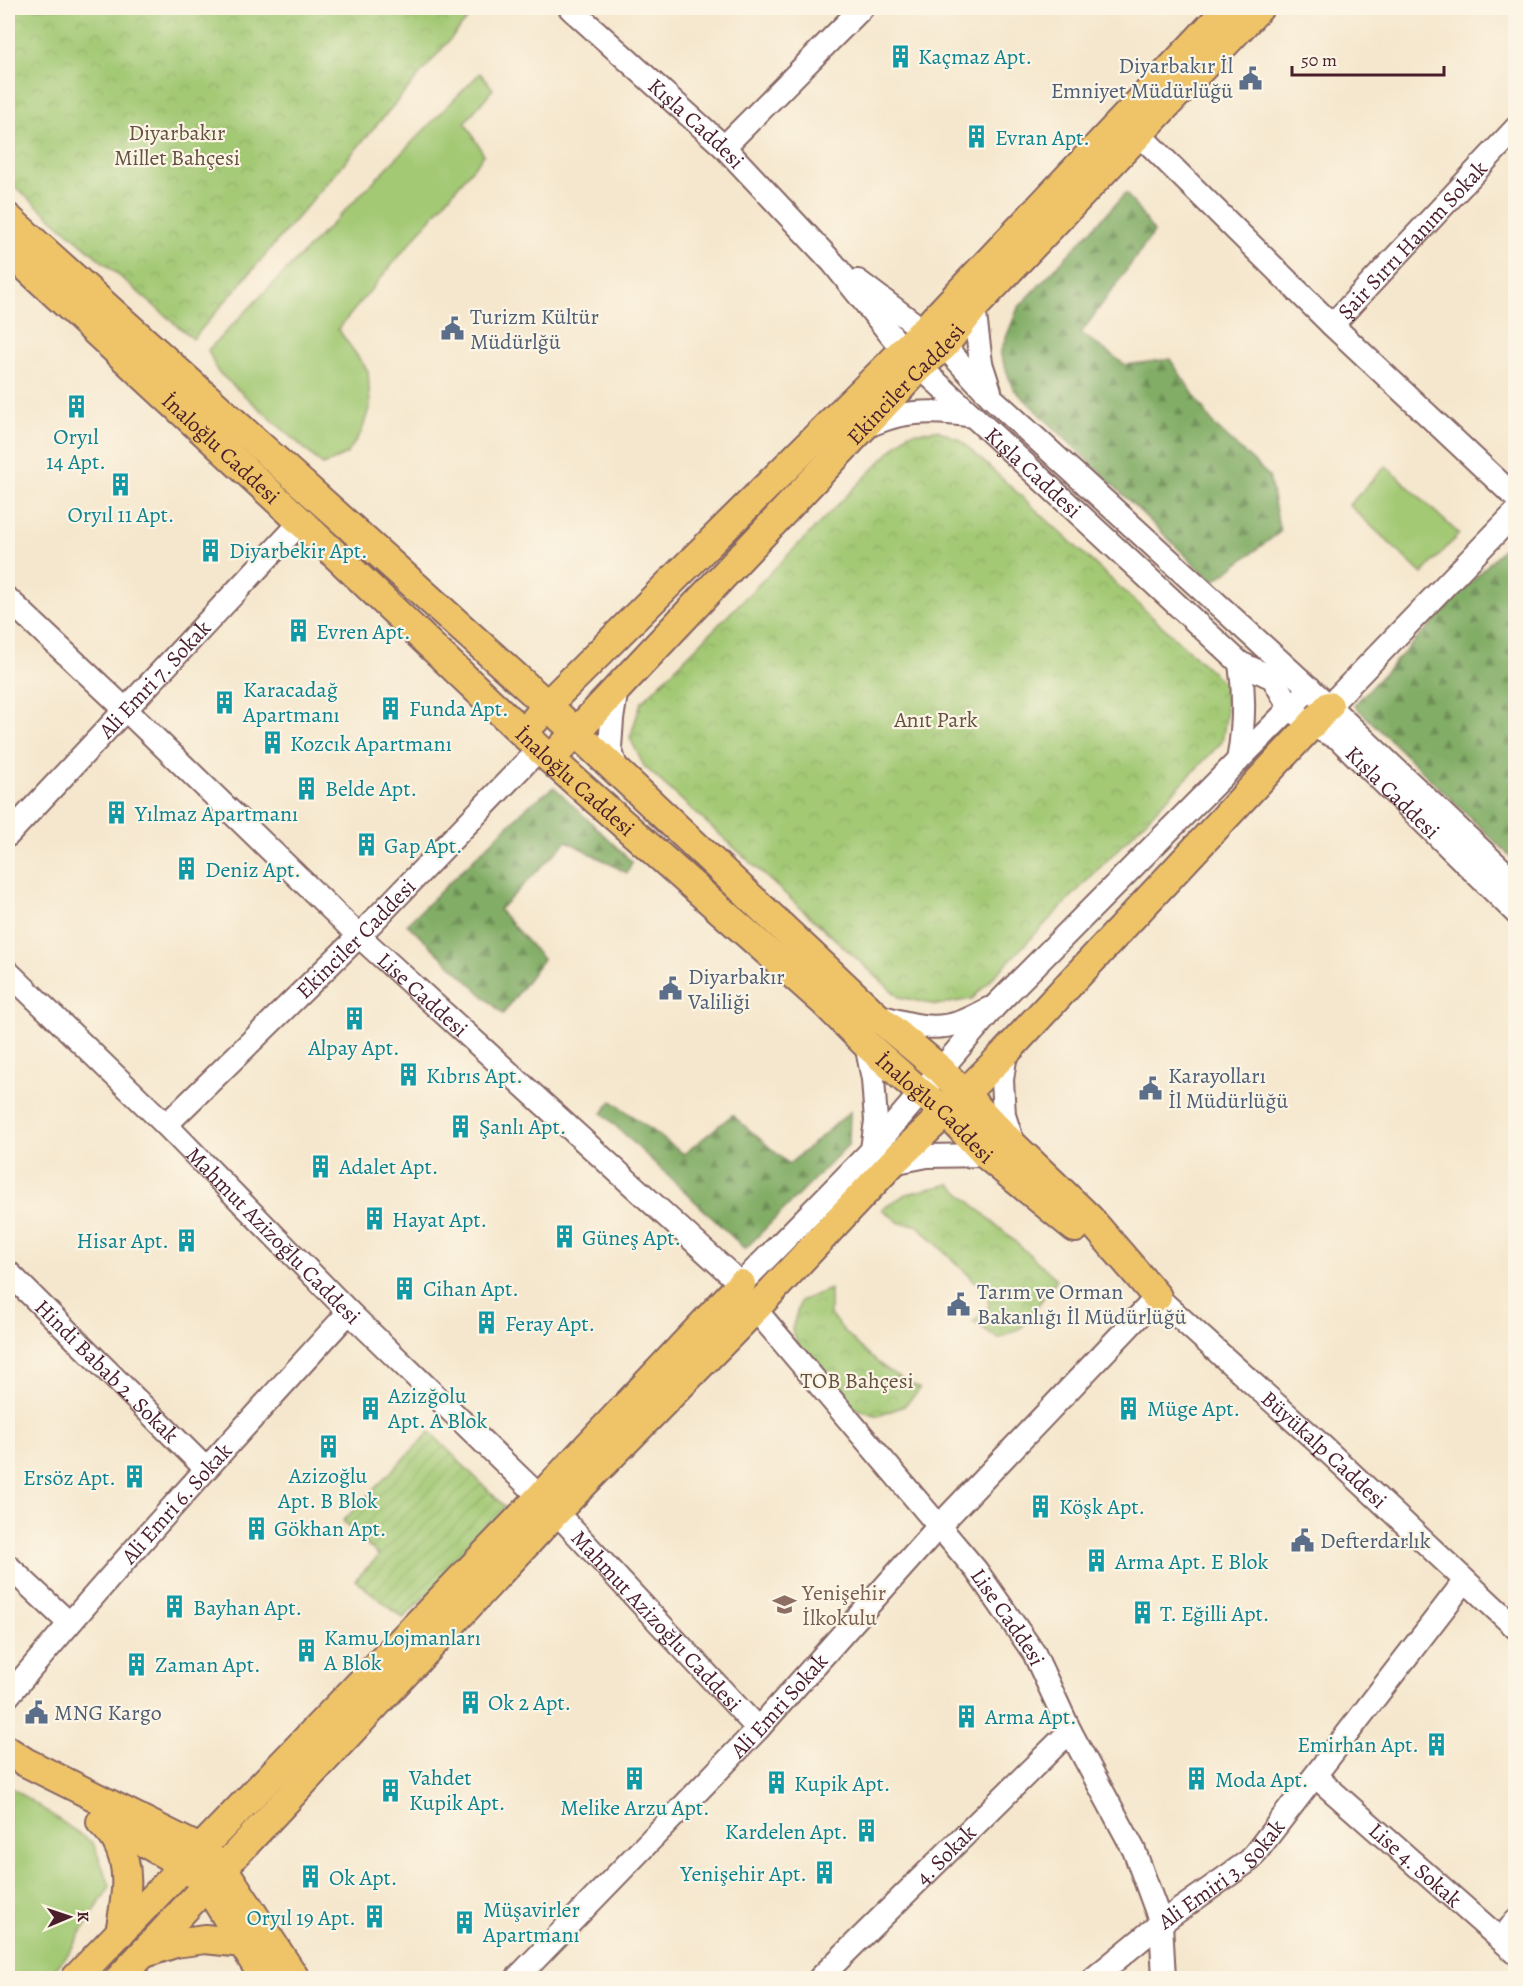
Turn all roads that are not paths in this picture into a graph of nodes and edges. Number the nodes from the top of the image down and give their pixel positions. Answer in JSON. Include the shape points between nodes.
{"nodes":[{"id":1,"x":570,"y":8,"type":"edge"},
{"id":2,"x":862,"y":8,"type":"edge"},
{"id":3,"x":1228,"y":8,"type":"edge"},
{"id":4,"x":1259,"y":8,"type":"edge"},
{"id":5,"x":1515,"y":128,"type":"edge"},
{"id":6,"x":1138,"y":133,"type":"junction"},
{"id":7,"x":724,"y":147,"type":"junction"},
{"id":8,"x":8,"y":218,"type":"edge"},
{"id":9,"x":8,"y":250,"type":"edge"},
{"id":10,"x":833,"y":263,"type":"junction"},
{"id":11,"x":974,"y":307,"type":"junction"},
{"id":12,"x":1332,"y":325,"type":"junction"},
{"id":13,"x":934,"y":338,"type":"junction"},
{"id":14,"x":911,"y":359,"type":"junction"},
{"id":15,"x":992,"y":398,"type":"junction"},
{"id":16,"x":973,"y":416,"type":"junction"},
{"id":17,"x":863,"y":428,"type":"junction"},
{"id":18,"x":1515,"y":498,"type":"edge"},
{"id":19,"x":1515,"y":512,"type":"edge"},
{"id":20,"x":301,"y":522,"type":"junction"},
{"id":21,"x":8,"y":599,"type":"edge"},
{"id":22,"x":1240,"y":663,"type":"junction"},
{"id":23,"x":617,"y":688,"type":"junction"},
{"id":24,"x":547,"y":705,"type":"junction"},
{"id":25,"x":1310,"y":707,"type":"junction"},
{"id":26,"x":126,"y":710,"type":"junction"},
{"id":27,"x":575,"y":733,"type":"junction"},
{"id":28,"x":538,"y":747,"type":"junction"},
{"id":29,"x":1238,"y":761,"type":"junction"},
{"id":30,"x":618,"y":773,"type":"junction"},
{"id":31,"x":8,"y":835,"type":"edge"},
{"id":32,"x":1515,"y":883,"type":"edge"},
{"id":33,"x":1515,"y":913,"type":"edge"},
{"id":34,"x":359,"y":936,"type":"junction"},
{"id":35,"x":8,"y":972,"type":"edge"},
{"id":36,"x":995,"y":1006,"type":"junction"},
{"id":37,"x":875,"y":1015,"type":"junction"},
{"id":38,"x":867,"y":1044,"type":"junction"},
{"id":39,"x":1005,"y":1052,"type":"junction"},
{"id":40,"x":941,"y":1070,"type":"junction"},
{"id":41,"x":920,"y":1092,"type":"junction"},
{"id":42,"x":955,"y":1103,"type":"junction"},
{"id":43,"x":166,"y":1125,"type":"junction"},
{"id":44,"x":1013,"y":1145,"type":"junction"},
{"id":45,"x":986,"y":1155,"type":"junction"},
{"id":46,"x":882,"y":1156,"type":"junction"},
{"id":47,"x":8,"y":1272,"type":"edge"},
{"id":48,"x":741,"y":1284,"type":"junction"},
{"id":49,"x":1158,"y":1296,"type":"junction"},
{"id":50,"x":755,"y":1309,"type":"junction"},
{"id":51,"x":349,"y":1312,"type":"junction"},
{"id":52,"x":206,"y":1469,"type":"junction"},
{"id":53,"x":548,"y":1504,"type":"junction"},
{"id":54,"x":939,"y":1526,"type":"junction"},
{"id":55,"x":8,"y":1566,"type":"edge"},
{"id":56,"x":1464,"y":1582,"type":"junction"},
{"id":57,"x":69,"y":1623,"type":"junction"},
{"id":58,"x":1515,"y":1628,"type":"edge"},
{"id":59,"x":8,"y":1696,"type":"edge"},
{"id":60,"x":758,"y":1729,"type":"junction"},
{"id":61,"x":1070,"y":1731,"type":"junction"},
{"id":62,"x":16,"y":1757,"type":"edge"},
{"id":63,"x":1315,"y":1776,"type":"junction"},
{"id":64,"x":94,"y":1813,"type":"junction"},
{"id":65,"x":192,"y":1857,"type":"junction"},
{"id":66,"x":215,"y":1876,"type":"junction"},
{"id":67,"x":1515,"y":1920,"type":"edge"},
{"id":68,"x":1161,"y":1923,"type":"junction"},
{"id":69,"x":120,"y":1933,"type":"junction"},
{"id":70,"x":243,"y":1943,"type":"junction"},
{"id":71,"x":1509,"y":1946,"type":"edge"},
{"id":72,"x":141,"y":1955,"type":"junction"},
{"id":73,"x":76,"y":1978,"type":"edge"},
{"id":74,"x":120,"y":1978,"type":"edge"},
{"id":75,"x":264,"y":1978,"type":"edge"},
{"id":76,"x":295,"y":1978,"type":"edge"},
{"id":77,"x":517,"y":1978,"type":"edge"},
{"id":78,"x":820,"y":1978,"type":"edge"},
{"id":79,"x":1094,"y":1978,"type":"edge"},
{"id":80,"x":1164,"y":1978,"type":"edge"}],
"edges":[{"from":1,"to":7,"type":"street","name":"Kışla Caddesi"},
{"from":2,"to":7,"type":"street"},
{"from":3,"to":13,"type":"main road","name":"Ekinciler Caddesi"},
{"from":4,"to":6,"type":"main road","name":"Ekinciler Caddesi"},
{"from":5,"to":12,"type":"street","name":"Şair Sırrı Hanım Sokak"},
{"from":6,"to":11,"type":"main road","name":"Ekinciler Caddesi"},
{"from":6,"to":12,"type":"street"},
{"from":7,"to":10,"type":"street","name":"Kışla Caddesi"},
{"from":8,"to":24,"type":"main road","name":"İnaloğlu Caddesi"},
{"from":9,"to":20,"type":"main road","name":"İnaloğlu Caddesi"},
{"from":10,"to":13,"type":"street"},
{"from":10,"to":14,"type":"street","name":"Kışla Caddesi"},
{"from":11,"to":13,"type":"main road","name":"Ekinciler Caddesi"},
{"from":11,"to":15,"type":"street","via":[[981,363]]},
{"from":12,"to":18,"type":"street"},
{"from":13,"to":14,"type":"main road","name":"Ekinciler Caddesi"},
{"from":13,"to":15,"type":"street"},
{"from":14,"to":16,"type":"street","name":"Kışla Caddesi"},
{"from":14,"to":17,"type":"main road","name":"Ekinciler Caddesi"},
{"from":14,"to":24,"type":"main road","name":"Ekinciler Caddesi"},
{"from":15,"to":25,"type":"street"},
{"from":16,"to":17,"type":"street","via":[[952,412],[900,415]]},
{"from":16,"to":22,"type":"street","name":"Kışla Caddesi"},
{"from":17,"to":23,"type":"main road","name":"Ekinciler Caddesi"},
{"from":19,"to":25,"type":"street"},
{"from":20,"to":26,"type":"street","name":"Ali Emri 7. Sokak"},
{"from":20,"to":28,"type":"main road","name":"İnaloğlu Caddesi"},
{"from":21,"to":26,"type":"street","name":"Lise Caddesi"},
{"from":22,"to":25,"type":"street","name":"Kışla Caddesi","via":[[1273,678]]},
{"from":22,"to":29,"type":"street","via":[[1244,690]]},
{"from":23,"to":27,"type":"main road","name":"Ekinciler Caddesi"},
{"from":23,"to":30,"type":"street","via":[[609,748]]},
{"from":24,"to":27,"type":"main road","name":"İnaloğlu Caddesi"},
{"from":24,"to":28,"type":"main road","name":"Ekinciler Caddesi"},
{"from":25,"to":29,"type":"street"},
{"from":25,"to":32,"type":"street"},
{"from":25,"to":33,"type":"street","name":"Kışla Caddesi"},
{"from":25,"to":39,"type":"main road"},
{"from":26,"to":31,"type":"street","name":"Ali Emri 7. Sokak"},
{"from":26,"to":34,"type":"street","name":"Lise Caddesi"},
{"from":27,"to":28,"type":"main road","name":"Ekinciler Caddesi"},
{"from":27,"to":30,"type":"main road","name":"İnaloğlu Caddesi"},
{"from":28,"to":34,"type":"street","name":"Ekinciler Caddesi"},
{"from":28,"to":38,"type":"main road","name":"İnaloğlu Caddesi","via":[[824,1001]]},
{"from":29,"to":36,"type":"street"},
{"from":30,"to":37,"type":"main road","name":"İnaloğlu Caddesi"},
{"from":34,"to":43,"type":"street","name":"Ekinciler Caddesi"},
{"from":34,"to":48,"type":"street","name":"Lise Caddesi"},
{"from":35,"to":43,"type":"street","name":"Mahmut Azizoğlu Caddesi"},
{"from":36,"to":37,"type":"street","via":[[943,1027],[916,1026]]},
{"from":36,"to":40,"type":"street"},
{"from":37,"to":40,"type":"main road","name":"İnaloğlu Caddesi"},
{"from":38,"to":41,"type":"main road","name":"İnaloğlu Caddesi"},
{"from":38,"to":46,"type":"street"},
{"from":39,"to":42,"type":"main road"},
{"from":39,"to":44,"type":"street","via":[[1004,1115]]},
{"from":40,"to":41,"type":"street"},
{"from":40,"to":42,"type":"main road","name":"İnaloğlu Caddesi"},
{"from":41,"to":42,"type":"main road","name":"İnaloğlu Caddesi"},
{"from":41,"to":46,"type":"street"},
{"from":42,"to":44,"type":"main road"},
{"from":42,"to":45,"type":"main road","name":"İnaloğlu Caddesi"},
{"from":42,"to":46,"type":"main road"},
{"from":43,"to":51,"type":"street","name":"Mahmut Azizoğlu Caddesi"},
{"from":44,"to":49,"type":"main road","via":[[1089,1218]]},
{"from":45,"to":46,"type":"street"},
{"from":45,"to":49,"type":"main road","name":"İnaloğlu Caddesi"},
{"from":46,"to":48,"type":"street"},
{"from":46,"to":50,"type":"main road"},
{"from":47,"to":52,"type":"street","name":"Hindi Babab 2. Sokak"},
{"from":48,"to":53,"type":"main road"},
{"from":49,"to":54,"type":"street","name":"Ali Emri Sokak"},
{"from":49,"to":56,"type":"street","name":"Büyükalp Caddesi"},
{"from":50,"to":53,"type":"main road"},
{"from":50,"to":54,"type":"street","name":"Lise Caddesi"},
{"from":51,"to":52,"type":"street","name":"Ali Emri 6. Sokak"},
{"from":51,"to":53,"type":"street","name":"Mahmut Azizoğlu Caddesi"},
{"from":52,"to":57,"type":"street","name":"Ali Emri 6. Sokak"},
{"from":53,"to":60,"type":"street","name":"Mahmut Azizoğlu Caddesi"},
{"from":53,"to":65,"type":"main road"},
{"from":53,"to":66,"type":"main road"},
{"from":54,"to":60,"type":"street","name":"Ali Emri Sokak"},
{"from":54,"to":61,"type":"street","name":"Lise Caddesi","via":[[976,1570],[1034,1653]]},
{"from":55,"to":57,"type":"street"},
{"from":56,"to":58,"type":"street","name":"Büyükalp Caddesi"},
{"from":56,"to":63,"type":"street","name":"Ali Emiri 3. Sokak"},
{"from":57,"to":59,"type":"street","name":"Ali Emri 6. Sokak"},
{"from":60,"to":77,"type":"street","name":"Ali Emri Sokak"},
{"from":61,"to":68,"type":"street","name":"Lise Caddesi","via":[[1134,1850]]},
{"from":61,"to":78,"type":"street","name":"4. Sokak"},
{"from":62,"to":64,"type":"main road","via":[[44,1784]]},
{"from":62,"to":65,"type":"main road"},
{"from":63,"to":68,"type":"street","name":"Ali Emiri 3. Sokak","via":[[1250,1860]]},
{"from":63,"to":71,"type":"street","name":"Lise 4. Sokak"},
{"from":64,"to":65,"type":"main road"},
{"from":64,"to":69,"type":"main road","via":[[116,1839],[126,1862],[127,1892]]},
{"from":65,"to":66,"type":"main road"},
{"from":65,"to":69,"type":"main road"},
{"from":66,"to":70,"type":"main road"},
{"from":66,"to":72,"type":"main road"},
{"from":66,"to":76,"type":"main road"},
{"from":67,"to":71,"type":"street"},
{"from":68,"to":79,"type":"street","name":"Ali Emiri 3. Sokak"},
{"from":68,"to":80,"type":"street","name":"Lise Caddesi"},
{"from":69,"to":73,"type":"main road"},
{"from":70,"to":72,"type":"main road","via":[[205,1939],[175,1943]]},
{"from":70,"to":75,"type":"main road"},
{"from":72,"to":74,"type":"main road"}]}
